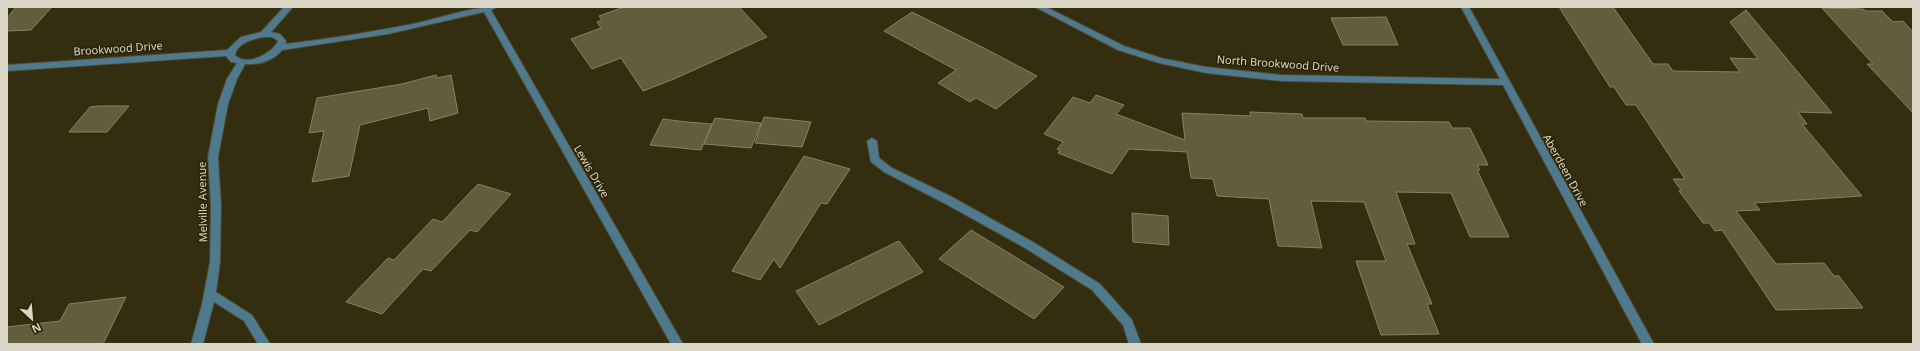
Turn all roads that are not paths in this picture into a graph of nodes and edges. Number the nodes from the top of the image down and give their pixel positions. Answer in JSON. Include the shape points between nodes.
{"nodes":[{"id":1,"x":289,"y":7,"type":"edge"},
{"id":2,"x":1039,"y":7,"type":"edge"},
{"id":3,"x":1465,"y":7,"type":"edge"},
{"id":4,"x":490,"y":8,"type":"edge"},
{"id":5,"x":264,"y":34,"type":"junction"},
{"id":6,"x":281,"y":47,"type":"junction"},
{"id":7,"x":230,"y":53,"type":"junction"},
{"id":8,"x":242,"y":62,"type":"junction"},
{"id":9,"x":7,"y":68,"type":"edge"},
{"id":10,"x":1504,"y":82,"type":"junction"},
{"id":11,"x":872,"y":141,"type":"dead end"},
{"id":12,"x":210,"y":294,"type":"junction"},
{"id":13,"x":197,"y":344,"type":"edge"},
{"id":14,"x":264,"y":344,"type":"edge"},
{"id":15,"x":677,"y":344,"type":"edge"},
{"id":16,"x":1136,"y":344,"type":"edge"},
{"id":17,"x":1648,"y":344,"type":"edge"}],
"edges":[{"from":1,"to":5,"type":"street"},
{"from":2,"to":10,"type":"street","name":"North Brookwood Drive","via":[[1121,48],[1159,60],[1206,70],[1282,78]]},
{"from":3,"to":10,"type":"street","name":"Aberdeen Drive"},
{"from":4,"to":6,"type":"street","via":[[379,34]]},
{"from":4,"to":15,"type":"street","name":"Lewis Drive"},
{"from":5,"to":6,"type":"street","via":[[280,37]]},
{"from":5,"to":7,"type":"street","via":[[244,39]]},
{"from":6,"to":8,"type":"street","via":[[264,59]]},
{"from":7,"to":8,"type":"street","via":[[234,60]]},
{"from":7,"to":9,"type":"street","name":"Brookwood Drive"},
{"from":8,"to":12,"type":"street","name":"Melville Avenue","via":[[223,104],[214,158],[215,262]]},
{"from":10,"to":17,"type":"street","name":"Aberdeen Drive"},
{"from":11,"to":16,"type":"street","via":[[874,160],[888,170],[1023,242],[1096,287],[1128,323]]},
{"from":12,"to":13,"type":"street","name":"Melville Avenue"},
{"from":12,"to":14,"type":"street","via":[[248,318]]}]}
